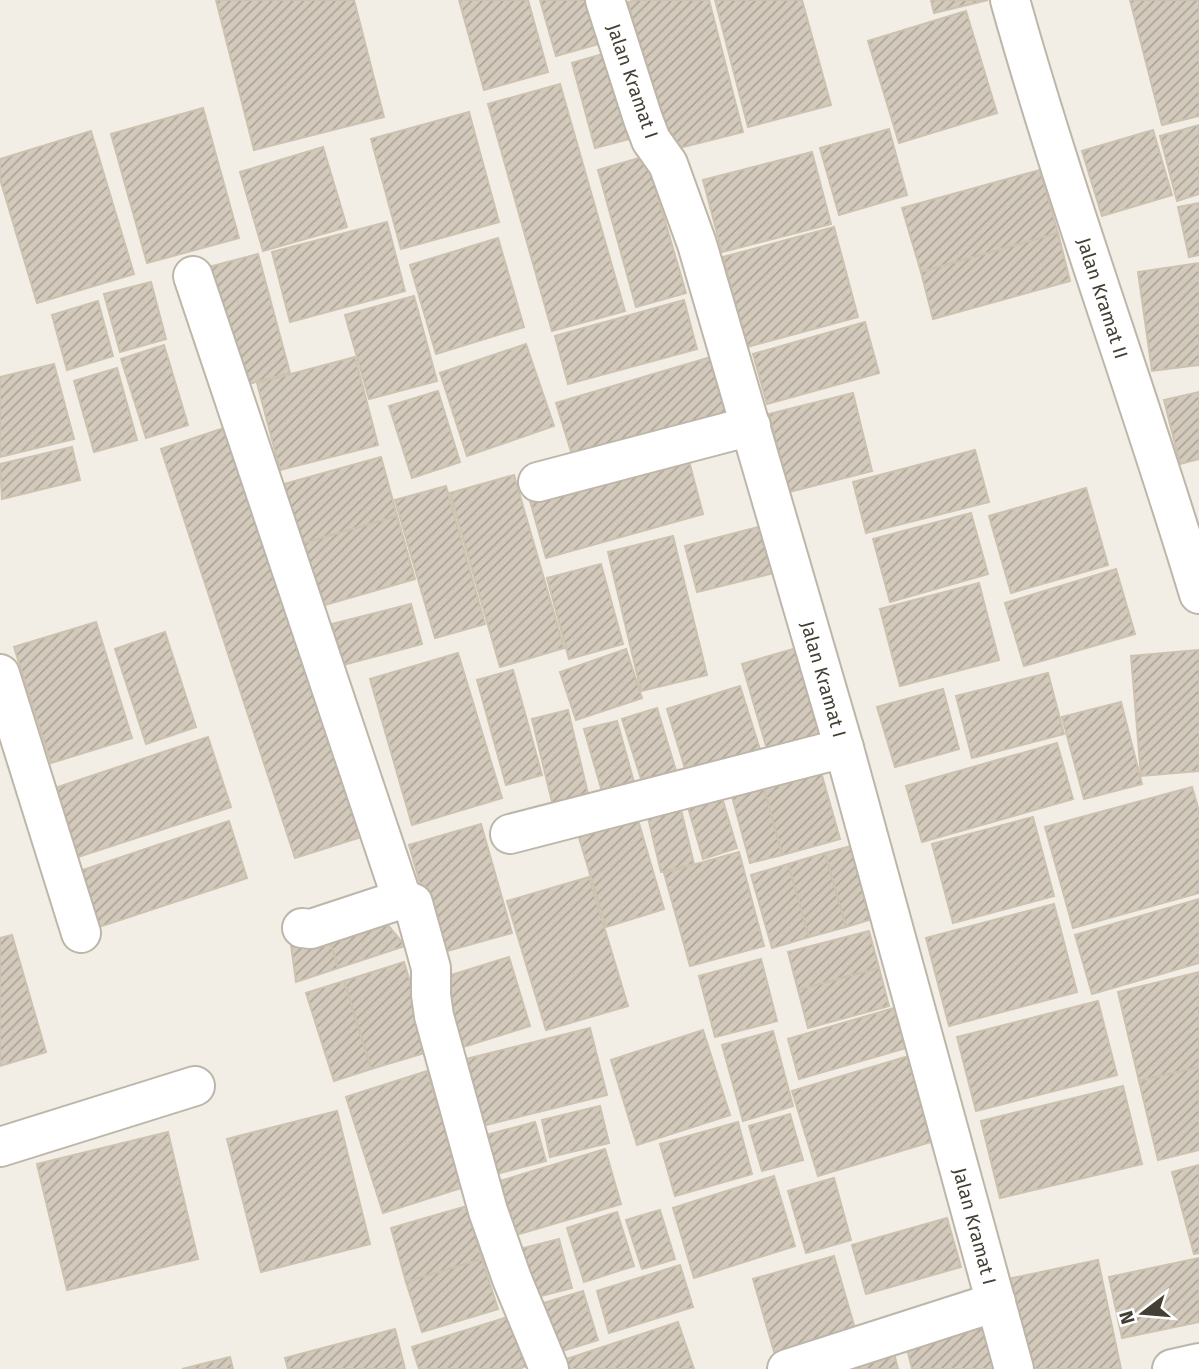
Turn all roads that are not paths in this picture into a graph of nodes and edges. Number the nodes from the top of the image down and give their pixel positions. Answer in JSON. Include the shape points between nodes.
{"nodes":[{"id":1,"x":605,"y":0,"type":"edge"},
{"id":2,"x":1010,"y":0,"type":"edge"},
{"id":3,"x":193,"y":276,"type":"dead end"},
{"id":4,"x":751,"y":426,"type":"junction"},
{"id":5,"x":538,"y":482,"type":"dead end"},
{"id":6,"x":1199,"y":593,"type":"edge"},
{"id":7,"x":0,"y":674,"type":"edge"},
{"id":8,"x":844,"y":748,"type":"junction"},
{"id":9,"x":510,"y":834,"type":"dead end"},
{"id":10,"x":402,"y":899,"type":"junction"},
{"id":11,"x":302,"y":928,"type":"dead end"},
{"id":12,"x":81,"y":933,"type":"dead end"},
{"id":13,"x":195,"y":1086,"type":"dead end"},
{"id":14,"x":0,"y":1147,"type":"edge"},
{"id":15,"x":996,"y":1302,"type":"junction"},
{"id":16,"x":1199,"y":1363,"type":"edge"},
{"id":17,"x":549,"y":1369,"type":"edge"},
{"id":18,"x":787,"y":1369,"type":"edge"},
{"id":19,"x":1014,"y":1369,"type":"edge"},
{"id":20,"x":1172,"y":1369,"type":"edge"}],
"edges":[{"from":1,"to":4,"type":"street","name":"Jalan Kramat I","via":[[651,140],[668,164],[681,196]]},
{"from":2,"to":6,"type":"street","name":"Jalan Kramat II"},
{"from":3,"to":10,"type":"street"},
{"from":4,"to":5,"type":"street"},
{"from":4,"to":8,"type":"street","name":"Jalan Kramat I"},
{"from":7,"to":12,"type":"street"},
{"from":8,"to":9,"type":"street"},
{"from":8,"to":15,"type":"street","name":"Jalan Kramat I"},
{"from":10,"to":11,"type":"street"},
{"from":10,"to":17,"type":"street","via":[[413,904],[426,948],[434,1016],[488,1211]]},
{"from":13,"to":14,"type":"street"},
{"from":15,"to":18,"type":"street"},
{"from":15,"to":19,"type":"street","name":"Jalan Kramat I"},
{"from":16,"to":20,"type":"street"}]}
